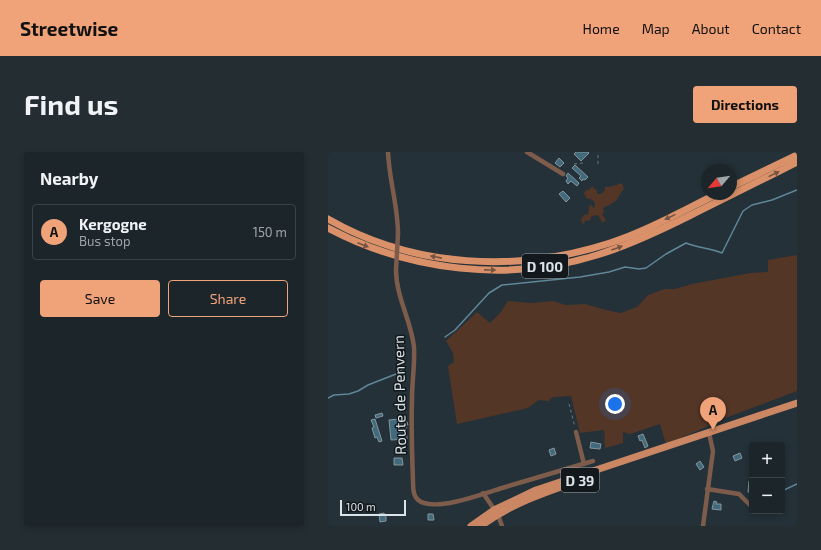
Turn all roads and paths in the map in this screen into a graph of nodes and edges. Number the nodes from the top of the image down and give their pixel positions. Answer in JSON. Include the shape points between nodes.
{"nodes":[{"id":1,"x":388,"y":152,"type":"edge"},
{"id":2,"x":527,"y":152,"type":"edge"},
{"id":3,"x":598,"y":152,"type":"edge"},
{"id":4,"x":793,"y":152,"type":"edge"},
{"id":5,"x":797,"y":155,"type":"edge"},
{"id":6,"x":797,"y":162,"type":"edge"},
{"id":7,"x":583,"y":163,"type":"dead end"},
{"id":8,"x":574,"y":164,"type":"dead end"},
{"id":9,"x":598,"y":164,"type":"dead end"},
{"id":10,"x":563,"y":174,"type":"dead end"},
{"id":11,"x":737,"y":181,"type":"edge"},
{"id":12,"x":737,"y":184,"type":"edge"},
{"id":13,"x":703,"y":200,"type":"edge"},
{"id":14,"x":706,"y":200,"type":"edge"},
{"id":15,"x":687,"y":209,"type":"junction"},
{"id":16,"x":328,"y":219,"type":"edge"},
{"id":17,"x":328,"y":228,"type":"edge"},
{"id":18,"x":797,"y":403,"type":"edge"},
{"id":19,"x":570,"y":404,"type":"dead end"},
{"id":20,"x":576,"y":432,"type":"joint"},
{"id":21,"x":709,"y":432,"type":"junction"},
{"id":22,"x":593,"y":461,"type":"dead end"},
{"id":23,"x":584,"y":464,"type":"junction"},
{"id":24,"x":707,"y":489,"type":"junction"},
{"id":25,"x":483,"y":493,"type":"junction"},
{"id":26,"x":749,"y":504,"type":"edge"},
{"id":27,"x":496,"y":512,"type":"junction"},
{"id":28,"x":471,"y":526,"type":"edge"},
{"id":29,"x":481,"y":526,"type":"edge"},
{"id":30,"x":502,"y":526,"type":"edge"},
{"id":31,"x":703,"y":526,"type":"edge"}],
"edges":[{"from":1,"to":25,"type":"street","name":"Route de Penvern","bridge":true,"via":[[398,234],[396,270],[399,293],[411,330],[414,349],[414,496],[424,503],[435,504]]},
{"from":2,"to":10,"type":"street"},
{"from":3,"to":9,"type":"path"},
{"from":4,"to":11,"type":"highway"},
{"from":5,"to":12,"type":"highway"},
{"from":17,"to":6,"type":"highway","number":"D 100","one_way":true,"via":[[353,241],[390,254],[431,264],[487,270],[546,266],[584,259],[627,245]]},
{"from":7,"to":8,"type":"path"},
{"from":13,"to":15,"type":"highway","number":"D 100"},
{"from":14,"to":15,"type":"highway","number":"D 100"},
{"from":15,"to":16,"type":"highway","number":"D 100","one_way":true,"via":[[638,232],[581,252],[545,259],[500,262],[450,260],[409,251],[370,239]]},
{"from":18,"to":21,"type":"main road","number":"D 39"},
{"from":19,"to":20,"type":"path"},
{"from":20,"to":23,"type":"street"},
{"from":21,"to":24,"type":"street","via":[[713,452]]},
{"from":21,"to":27,"type":"main road","number":"D 39","via":[[541,488],[516,498]]},
{"from":22,"to":23,"type":"street"},
{"from":23,"to":25,"type":"street"},
{"from":24,"to":26,"type":"street","via":[[739,494]]},
{"from":24,"to":31,"type":"street"},
{"from":25,"to":27,"type":"street"},
{"from":27,"to":28,"type":"main road","number":"D 39"},
{"from":27,"to":29,"type":"main road","number":"D 39"},
{"from":27,"to":30,"type":"street"}]}
